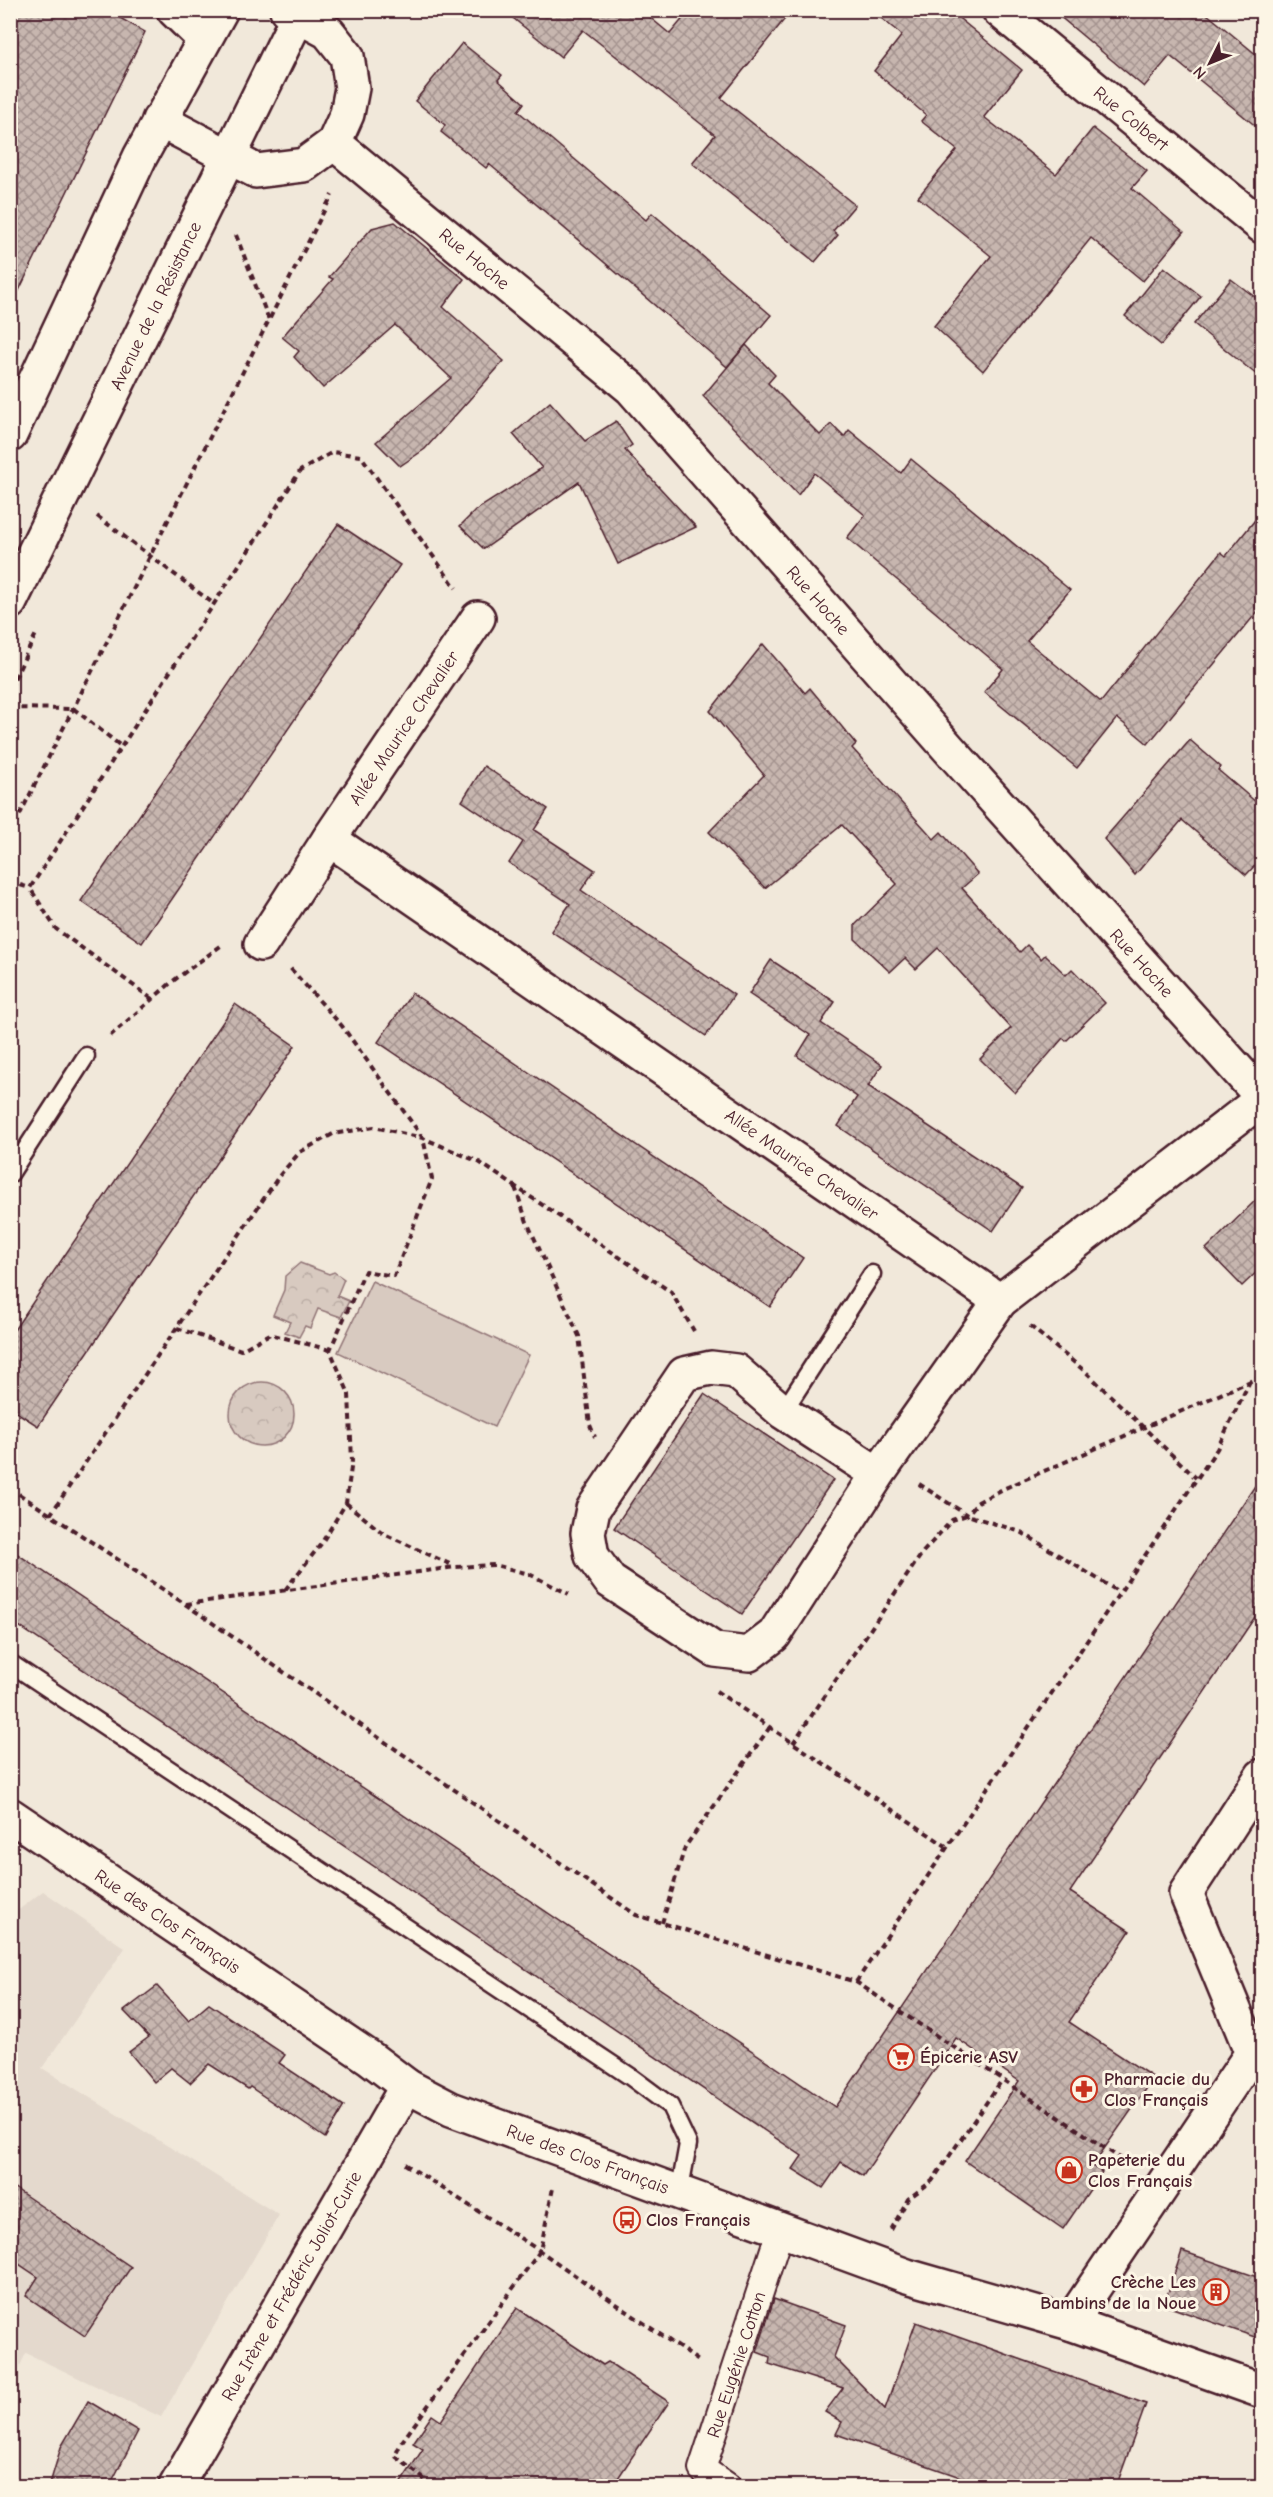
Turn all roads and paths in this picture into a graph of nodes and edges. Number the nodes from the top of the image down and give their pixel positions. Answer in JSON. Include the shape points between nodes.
{"nodes":[{"id":1,"x":174,"y":10,"type":"edge"},
{"id":2,"x":221,"y":10,"type":"edge"},
{"id":3,"x":999,"y":10,"type":"edge"},
{"id":4,"x":295,"y":12,"type":"edge"},
{"id":5,"x":204,"y":39,"type":"junction"},
{"id":6,"x":159,"y":120,"type":"junction"},
{"id":7,"x":343,"y":150,"type":"junction"},
{"id":8,"x":230,"y":156,"type":"junction"},
{"id":9,"x":232,"y":226,"type":"dead end"},
{"id":10,"x":1263,"y":226,"type":"edge"},
{"id":11,"x":269,"y":321,"type":"junction"},
{"id":12,"x":10,"y":435,"type":"edge"},
{"id":13,"x":94,"y":514,"type":"dead end"},
{"id":14,"x":150,"y":557,"type":"junction"},
{"id":15,"x":10,"y":602,"type":"edge"},
{"id":16,"x":214,"y":604,"type":"junction"},
{"id":17,"x":478,"y":618,"type":"joint"},
{"id":18,"x":10,"y":708,"type":"edge"},
{"id":19,"x":74,"y":709,"type":"junction"},
{"id":20,"x":122,"y":747,"type":"junction"},
{"id":21,"x":10,"y":834,"type":"edge"},
{"id":22,"x":329,"y":839,"type":"junction"},
{"id":23,"x":10,"y":882,"type":"edge"},
{"id":24,"x":30,"y":888,"type":"junction"},
{"id":25,"x":261,"y":944,"type":"junction"},
{"id":26,"x":152,"y":999,"type":"junction"},
{"id":27,"x":86,"y":1056,"type":"joint"},
{"id":28,"x":1263,"y":1098,"type":"edge"},
{"id":29,"x":423,"y":1138,"type":"junction"},
{"id":30,"x":10,"y":1174,"type":"edge"},
{"id":31,"x":515,"y":1187,"type":"junction"},
{"id":32,"x":872,"y":1274,"type":"dead end"},
{"id":33,"x":1000,"y":1301,"type":"junction"},
{"id":34,"x":177,"y":1328,"type":"junction"},
{"id":35,"x":330,"y":1350,"type":"junction"},
{"id":36,"x":711,"y":1368,"type":"junction"},
{"id":37,"x":1263,"y":1376,"type":"edge"},
{"id":38,"x":1250,"y":1381,"type":"junction"},
{"id":39,"x":783,"y":1412,"type":"junction"},
{"id":40,"x":1143,"y":1427,"type":"junction"},
{"id":41,"x":882,"y":1468,"type":"junction"},
{"id":42,"x":1196,"y":1478,"type":"junction"},
{"id":43,"x":613,"y":1479,"type":"junction"},
{"id":44,"x":10,"y":1488,"type":"edge"},
{"id":45,"x":346,"y":1503,"type":"junction"},
{"id":46,"x":51,"y":1515,"type":"junction"},
{"id":47,"x":967,"y":1515,"type":"junction"},
{"id":48,"x":455,"y":1567,"type":"junction"},
{"id":49,"x":285,"y":1590,"type":"junction"},
{"id":50,"x":1119,"y":1592,"type":"junction"},
{"id":51,"x":578,"y":1598,"type":"dead end"},
{"id":52,"x":185,"y":1604,"type":"junction"},
{"id":53,"x":10,"y":1663,"type":"edge"},
{"id":54,"x":712,"y":1689,"type":"dead end"},
{"id":55,"x":770,"y":1727,"type":"junction"},
{"id":56,"x":793,"y":1743,"type":"junction"},
{"id":57,"x":1263,"y":1776,"type":"edge"},
{"id":58,"x":10,"y":1815,"type":"edge"},
{"id":59,"x":946,"y":1846,"type":"junction"},
{"id":60,"x":662,"y":1923,"type":"junction"},
{"id":61,"x":856,"y":1982,"type":"junction"},
{"id":62,"x":1002,"y":2080,"type":"junction"},
{"id":63,"x":407,"y":2086,"type":"junction"},
{"id":64,"x":373,"y":2143,"type":"junction"},
{"id":65,"x":560,"y":2150,"type":"junction"},
{"id":66,"x":1163,"y":2185,"type":"junction"},
{"id":67,"x":679,"y":2194,"type":"junction"},
{"id":68,"x":780,"y":2231,"type":"junction"},
{"id":69,"x":540,"y":2251,"type":"junction"},
{"id":70,"x":872,"y":2264,"type":"junction"},
{"id":71,"x":1070,"y":2323,"type":"junction"},
{"id":72,"x":730,"y":2383,"type":"junction"},
{"id":73,"x":1263,"y":2391,"type":"edge"},
{"id":74,"x":176,"y":2487,"type":"edge"},
{"id":75,"x":433,"y":2487,"type":"edge"},
{"id":76,"x":727,"y":2487,"type":"edge"}],
"edges":[{"from":1,"to":5,"type":"street"},
{"from":2,"to":5,"type":"street"},
{"from":3,"to":10,"type":"street","name":"Rue Colbert"},
{"from":4,"to":7,"type":"street","via":[[328,32],[347,56],[352,88]]},
{"from":4,"to":8,"type":"street","name":"Avenue de la Résistance"},
{"from":5,"to":6,"type":"street"},
{"from":6,"to":8,"type":"street"},
{"from":6,"to":12,"type":"street"},
{"from":7,"to":8,"type":"street","via":[[304,165],[256,171]]},
{"from":7,"to":11,"type":"path"},
{"from":7,"to":28,"type":"street","name":"Rue Hoche","via":[[632,388]]},
{"from":8,"to":15,"type":"street","name":"Avenue de la Résistance"},
{"from":9,"to":11,"type":"path"},
{"from":11,"to":14,"type":"path"},
{"from":13,"to":14,"type":"path"},
{"from":14,"to":16,"type":"path"},
{"from":14,"to":19,"type":"path"},
{"from":16,"to":17,"type":"path","via":[[300,471],[333,452],[360,456]]},
{"from":16,"to":20,"type":"path"},
{"from":17,"to":22,"type":"street","name":"Allée Maurice Chevalier"},
{"from":18,"to":19,"type":"path"},
{"from":19,"to":20,"type":"path"},
{"from":19,"to":21,"type":"path"},
{"from":20,"to":24,"type":"path"},
{"from":22,"to":25,"type":"street","name":"Allée Maurice Chevalier"},
{"from":22,"to":33,"type":"street","name":"Allée Maurice Chevalier"},
{"from":23,"to":24,"type":"path"},
{"from":24,"to":26,"type":"path","via":[[56,929]]},
{"from":25,"to":26,"type":"path","via":[[221,945]]},
{"from":25,"to":29,"type":"path","via":[[298,975],[342,1026]]},
{"from":26,"to":27,"type":"path"},
{"from":27,"to":30,"type":"lane"},
{"from":28,"to":33,"type":"street"},
{"from":29,"to":31,"type":"path","via":[[479,1162]]},
{"from":29,"to":34,"type":"path","via":[[374,1127],[333,1134],[300,1152],[279,1176]]},
{"from":29,"to":35,"type":"path","via":[[432,1179],[394,1276],[365,1271]]},
{"from":31,"to":36,"type":"path","via":[[671,1292]]},
{"from":31,"to":43,"type":"path","via":[[579,1336],[590,1425]]},
{"from":32,"to":39,"type":"lane"},
{"from":33,"to":40,"type":"path","via":[[1088,1373]]},
{"from":33,"to":41,"type":"street"},
{"from":34,"to":35,"type":"path","via":[[241,1350],[270,1334]]},
{"from":34,"to":46,"type":"path"},
{"from":35,"to":45,"type":"path","via":[[349,1394],[352,1461]]},
{"from":36,"to":39,"type":"street","via":[[736,1371]]},
{"from":36,"to":43,"type":"street","via":[[684,1374]]},
{"from":37,"to":38,"type":"path"},
{"from":38,"to":40,"type":"path"},
{"from":38,"to":42,"type":"path","via":[[1216,1449]]},
{"from":39,"to":41,"type":"street"},
{"from":40,"to":42,"type":"path"},
{"from":40,"to":47,"type":"path","via":[[978,1502]]},
{"from":41,"to":43,"type":"street","via":[[774,1635],[749,1654],[715,1650],[610,1581],[592,1556],[588,1533],[593,1509]]},
{"from":41,"to":47,"type":"path"},
{"from":42,"to":50,"type":"path"},
{"from":44,"to":46,"type":"path"},
{"from":45,"to":48,"type":"path","via":[[384,1534]]},
{"from":45,"to":49,"type":"path","via":[[321,1544]]},
{"from":46,"to":52,"type":"path"},
{"from":47,"to":50,"type":"path","via":[[1021,1532]]},
{"from":47,"to":56,"type":"path","via":[[952,1520],[923,1552]]},
{"from":48,"to":49,"type":"path"},
{"from":48,"to":51,"type":"path","via":[[495,1565],[529,1574]]},
{"from":49,"to":52,"type":"path"},
{"from":50,"to":59,"type":"path"},
{"from":52,"to":60,"type":"path","via":[[636,1915]]},
{"from":53,"to":67,"type":"lane","via":[[670,2106],[688,2144]]},
{"from":54,"to":55,"type":"path"},
{"from":55,"to":56,"type":"path"},
{"from":55,"to":60,"type":"path","via":[[685,1847]]},
{"from":56,"to":59,"type":"path"},
{"from":57,"to":66,"type":"street","via":[[1186,1893],[1252,2053]]},
{"from":58,"to":63,"type":"street","name":"Rue des Clos Français"},
{"from":59,"to":61,"type":"path"},
{"from":60,"to":61,"type":"path"},
{"from":61,"to":62,"type":"path"},
{"from":62,"to":66,"type":"path"},
{"from":62,"to":70,"type":"path","via":[[932,2181],[908,2199]]},
{"from":63,"to":64,"type":"street","name":"Rue Irène et Frédéric Joliot-Curie"},
{"from":63,"to":65,"type":"street","name":"Rue des Clos Français","via":[[451,2109]]},
{"from":64,"to":69,"type":"path"},
{"from":64,"to":74,"type":"street","name":"Rue Irène et Frédéric Joliot-Curie"},
{"from":65,"to":67,"type":"street","name":"Rue des Clos Français"},
{"from":65,"to":69,"type":"path"},
{"from":66,"to":71,"type":"street"},
{"from":67,"to":68,"type":"street","name":"Rue des Clos Français"},
{"from":68,"to":70,"type":"street","name":"Rue des Clos Français"},
{"from":68,"to":72,"type":"street","name":"Rue Eugénie Cotton"},
{"from":69,"to":72,"type":"path"},
{"from":69,"to":75,"type":"path","via":[[394,2456]]},
{"from":70,"to":71,"type":"street","name":"Rue des Clos Français"},
{"from":71,"to":73,"type":"street","name":"Rue des Clos Français"},
{"from":72,"to":76,"type":"street","name":"Rue Eugénie Cotton","via":[[702,2469]]}]}
